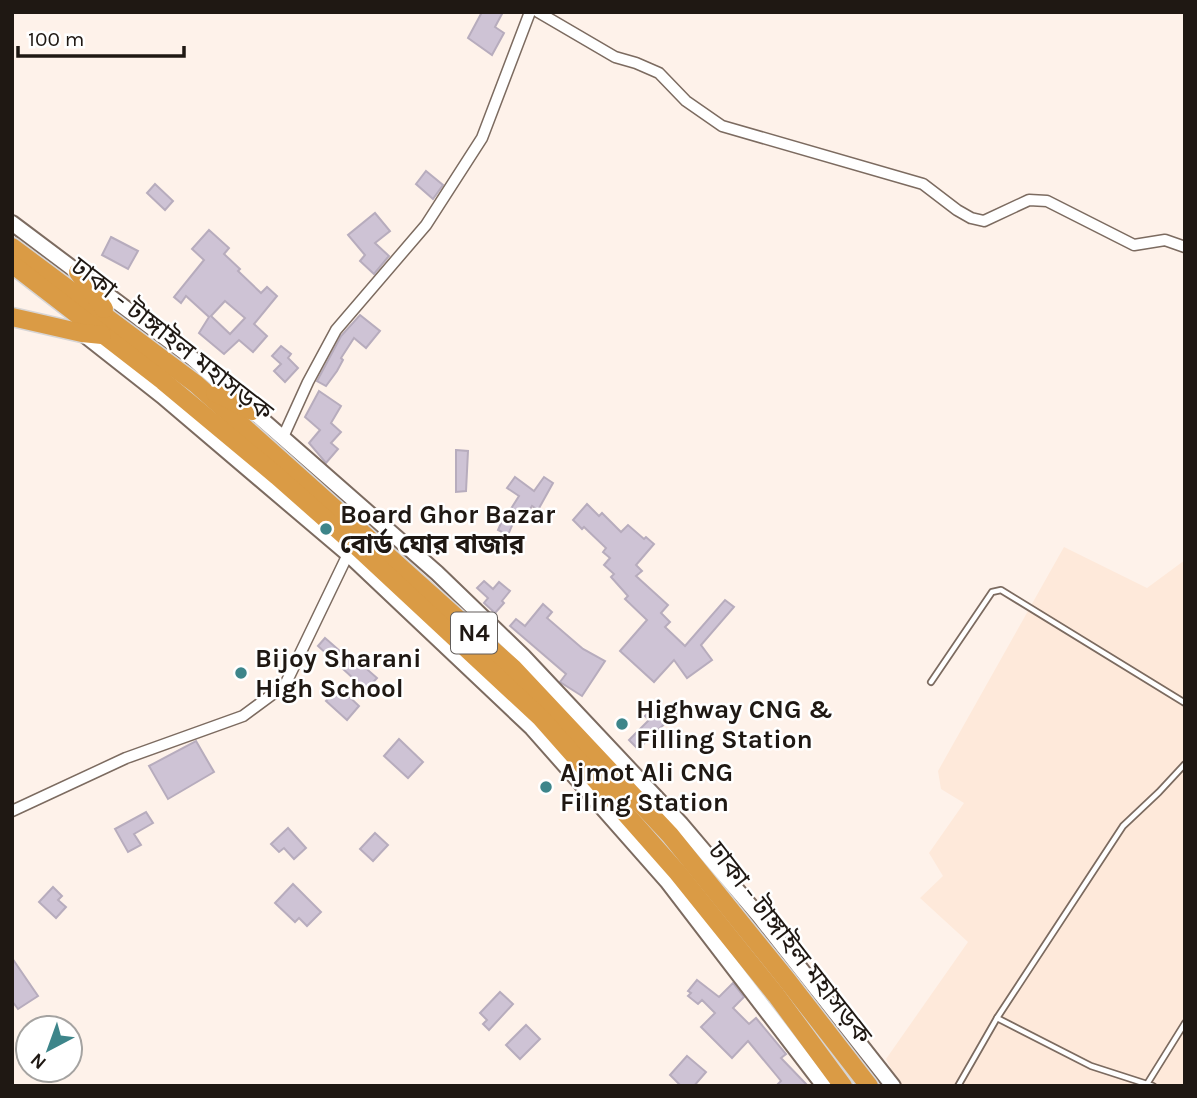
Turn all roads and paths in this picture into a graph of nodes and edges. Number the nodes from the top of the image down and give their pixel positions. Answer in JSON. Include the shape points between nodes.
{"nodes":[{"id":1,"x":530,"y":12,"type":"edge"},
{"id":2,"x":538,"y":12,"type":"edge"},
{"id":3,"x":12,"y":223,"type":"edge"},
{"id":4,"x":12,"y":247,"type":"edge"},
{"id":5,"x":1185,"y":247,"type":"edge"},
{"id":6,"x":12,"y":264,"type":"edge"},
{"id":7,"x":78,"y":272,"type":"junction"},
{"id":8,"x":12,"y":317,"type":"edge"},
{"id":9,"x":107,"y":329,"type":"junction"},
{"id":10,"x":82,"y":333,"type":"junction"},
{"id":11,"x":196,"y":384,"type":"junction"},
{"id":12,"x":252,"y":411,"type":"junction"},
{"id":13,"x":283,"y":437,"type":"junction"},
{"id":14,"x":351,"y":549,"type":"junction"},
{"id":15,"x":518,"y":662,"type":"junction"},
{"id":16,"x":931,"y":682,"type":"dead end"},
{"id":17,"x":1185,"y":703,"type":"edge"},
{"id":18,"x":1185,"y":764,"type":"edge"},
{"id":19,"x":12,"y":811,"type":"edge"},
{"id":20,"x":676,"y":830,"type":"junction"},
{"id":21,"x":673,"y":877,"type":"junction"},
{"id":22,"x":997,"y":1018,"type":"junction"},
{"id":23,"x":1185,"y":1023,"type":"edge"},
{"id":24,"x":1147,"y":1084,"type":"junction"},
{"id":25,"x":824,"y":1086,"type":"edge"},
{"id":26,"x":843,"y":1086,"type":"edge"},
{"id":27,"x":869,"y":1086,"type":"edge"},
{"id":28,"x":893,"y":1086,"type":"edge"},
{"id":29,"x":958,"y":1086,"type":"edge"},
{"id":30,"x":1153,"y":1086,"type":"edge"}],
"edges":[{"from":1,"to":13,"type":"street","via":[[482,138],[426,225],[336,330]]},
{"from":2,"to":5,"type":"street","via":[[615,57],[659,73],[722,126],[923,184],[971,218],[984,221],[1029,200],[1047,201],[1134,246],[1165,240]]},
{"from":3,"to":7,"type":"main road"},
{"from":4,"to":9,"type":"highway","name":"ঢাকা - টাঙ্গাইল মহাসড়ক","number":"N4"},
{"from":6,"to":9,"type":"highway","name":"ঢাকা - টাঙ্গাইল মহাসড়ক","number":"N4"},
{"from":7,"to":9,"type":"highway"},
{"from":7,"to":12,"type":"main road","via":[[193,359]]},
{"from":8,"to":10,"type":"highway"},
{"from":9,"to":10,"type":"highway"},
{"from":9,"to":11,"type":"highway","name":"ঢাকা - টাঙ্গাইল মহাসড়ক","number":"N4"},
{"from":9,"to":14,"type":"highway","name":"ঢাকা - টাঙ্গাইল মহাসড়ক","number":"N4"},
{"from":10,"to":14,"type":"main road"},
{"from":11,"to":12,"type":"highway"},
{"from":11,"to":15,"type":"highway","name":"ঢাকা - টাঙ্গাইল মহাসড়ক","number":"N4"},
{"from":12,"to":13,"type":"main road"},
{"from":13,"to":15,"type":"main road","via":[[437,573]]},
{"from":14,"to":19,"type":"street","via":[[285,685],[243,716],[126,758]]},
{"from":14,"to":21,"type":"highway","name":"ঢাকা - টাঙ্গাইল মহাসড়ক","number":"N4","via":[[537,723]]},
{"from":15,"to":20,"type":"highway","name":"ঢাকা - টাঙ্গাইল মহাসড়ক","number":"N4"},
{"from":16,"to":17,"type":"lane","via":[[992,592],[1001,590]]},
{"from":18,"to":22,"type":"lane","via":[[1123,826]]},
{"from":20,"to":27,"type":"highway","name":"ঢাকা - টাঙ্গাইল মহাসড়ক","number":"N4"},
{"from":20,"to":28,"type":"main road","via":[[759,915]]},
{"from":21,"to":25,"type":"main road"},
{"from":21,"to":26,"type":"highway","name":"ঢাকা - টাঙ্গাইল মহাসড়ক","number":"N4","via":[[776,995]]},
{"from":22,"to":24,"type":"lane","via":[[1091,1066]]},
{"from":22,"to":29,"type":"lane"},
{"from":23,"to":24,"type":"lane"},
{"from":24,"to":30,"type":"lane"}]}
